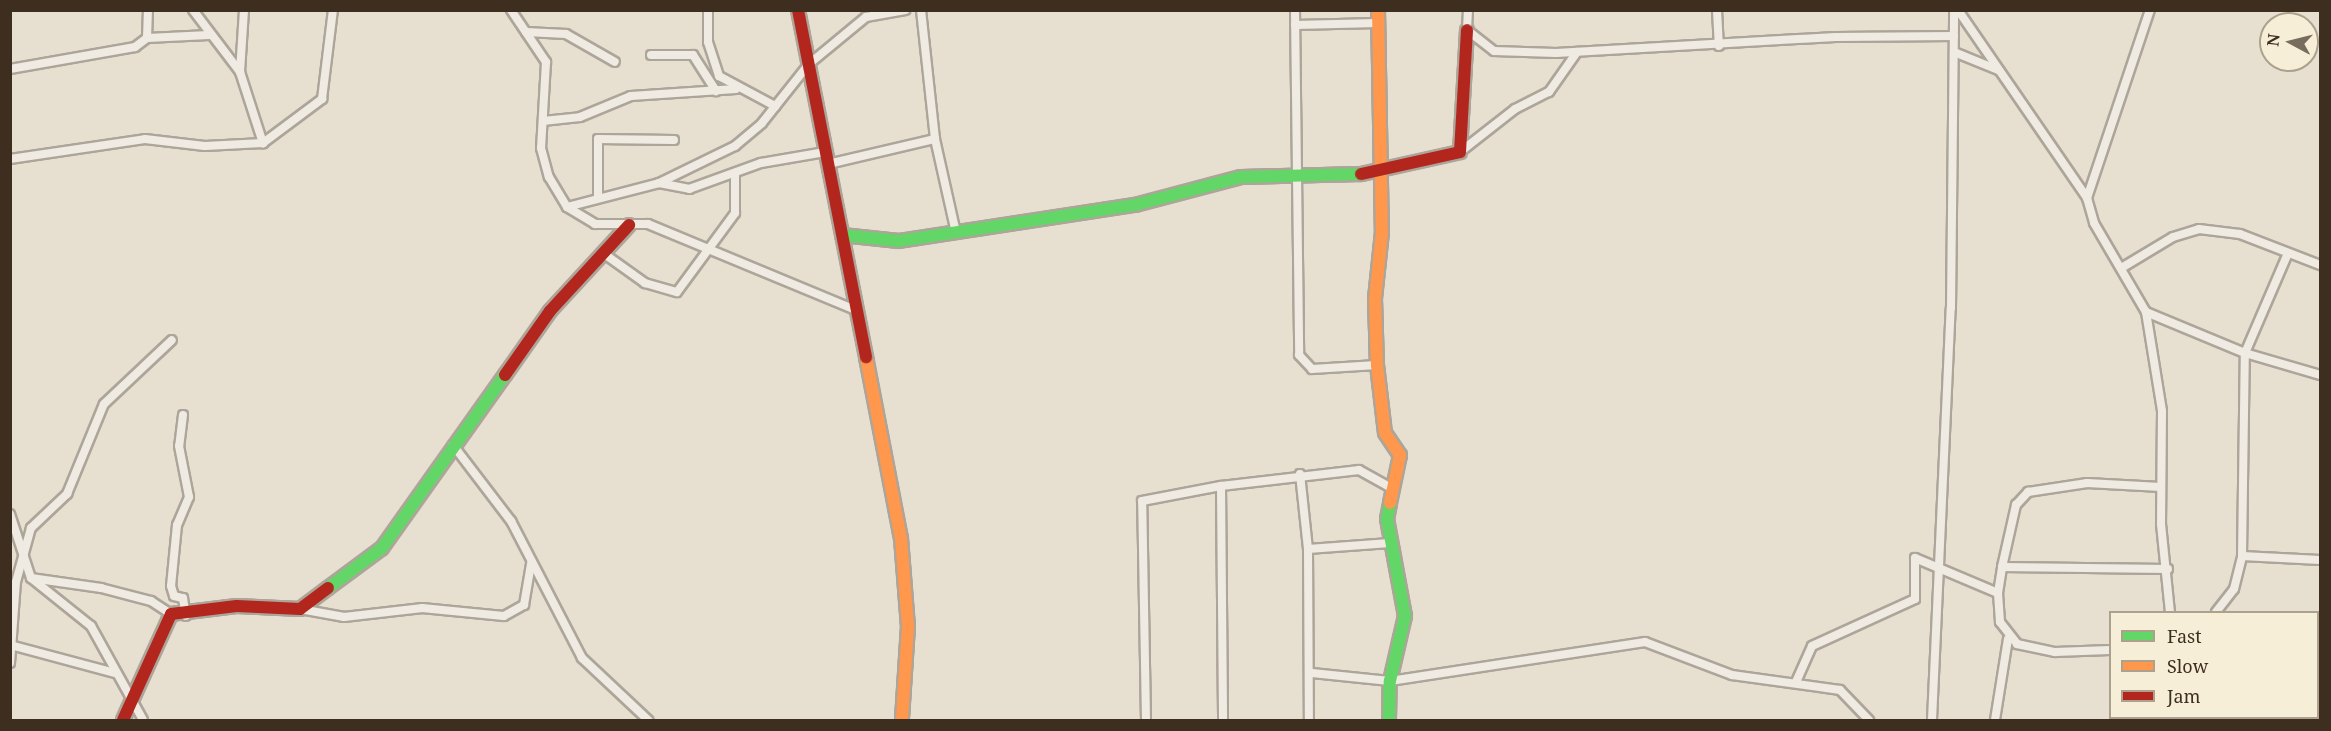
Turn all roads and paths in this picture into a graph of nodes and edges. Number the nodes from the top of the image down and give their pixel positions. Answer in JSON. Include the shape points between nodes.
{"nodes":[{"id":1,"x":148,"y":10,"type":"edge"},
{"id":2,"x":193,"y":10,"type":"edge"},
{"id":3,"x":244,"y":10,"type":"edge"},
{"id":4,"x":333,"y":10,"type":"edge"},
{"id":5,"x":511,"y":10,"type":"edge"},
{"id":6,"x":519,"y":10,"type":"edge"},
{"id":7,"x":708,"y":10,"type":"edge"},
{"id":8,"x":798,"y":10,"type":"edge"},
{"id":9,"x":905,"y":10,"type":"edge"},
{"id":10,"x":921,"y":10,"type":"edge"},
{"id":11,"x":1295,"y":10,"type":"edge"},
{"id":12,"x":1468,"y":10,"type":"edge"},
{"id":13,"x":1717,"y":10,"type":"edge"},
{"id":14,"x":1956,"y":10,"type":"edge"},
{"id":15,"x":2150,"y":10,"type":"edge"},
{"id":16,"x":1378,"y":17,"type":"edge"},
{"id":17,"x":518,"y":21,"type":"junction"},
{"id":18,"x":1294,"y":25,"type":"junction"},
{"id":19,"x":1467,"y":30,"type":"junction"},
{"id":20,"x":526,"y":32,"type":"junction"},
{"id":21,"x":209,"y":35,"type":"junction"},
{"id":22,"x":1954,"y":36,"type":"junction"},
{"id":23,"x":147,"y":38,"type":"junction"},
{"id":24,"x":1719,"y":46,"type":"junction"},
{"id":25,"x":1577,"y":52,"type":"junction"},
{"id":26,"x":1954,"y":52,"type":"junction"},
{"id":27,"x":651,"y":55,"type":"dead end"},
{"id":28,"x":615,"y":62,"type":"dead end"},
{"id":29,"x":809,"y":64,"type":"junction"},
{"id":30,"x":10,"y":69,"type":"edge"},
{"id":31,"x":1998,"y":70,"type":"junction"},
{"id":32,"x":240,"y":72,"type":"junction"},
{"id":33,"x":736,"y":89,"type":"junction"},
{"id":34,"x":716,"y":91,"type":"junction"},
{"id":35,"x":775,"y":106,"type":"junction"},
{"id":36,"x":543,"y":121,"type":"junction"},
{"id":37,"x":936,"y":139,"type":"junction"},
{"id":38,"x":674,"y":140,"type":"dead end"},
{"id":39,"x":263,"y":143,"type":"junction"},
{"id":40,"x":1460,"y":152,"type":"junction"},
{"id":41,"x":826,"y":158,"type":"junction"},
{"id":42,"x":10,"y":159,"type":"edge"},
{"id":43,"x":1299,"y":172,"type":"junction"},
{"id":44,"x":735,"y":173,"type":"junction"},
{"id":45,"x":1382,"y":174,"type":"junction"},
{"id":46,"x":658,"y":183,"type":"junction"},
{"id":47,"x":598,"y":198,"type":"junction"},
{"id":48,"x":2087,"y":198,"type":"junction"},
{"id":49,"x":567,"y":207,"type":"junction"},
{"id":50,"x":629,"y":225,"type":"junction"},
{"id":51,"x":956,"y":233,"type":"junction"},
{"id":52,"x":842,"y":235,"type":"junction"},
{"id":53,"x":704,"y":249,"type":"junction"},
{"id":54,"x":2288,"y":253,"type":"junction"},
{"id":55,"x":603,"y":254,"type":"junction"},
{"id":56,"x":2320,"y":265,"type":"edge"},
{"id":57,"x":2123,"y":267,"type":"junction"},
{"id":58,"x":856,"y":310,"type":"junction"},
{"id":59,"x":2145,"y":312,"type":"junction"},
{"id":60,"x":172,"y":340,"type":"dead end"},
{"id":61,"x":2245,"y":353,"type":"junction"},
{"id":62,"x":1377,"y":365,"type":"junction"},
{"id":63,"x":2320,"y":375,"type":"edge"},
{"id":64,"x":183,"y":415,"type":"dead end"},
{"id":65,"x":453,"y":445,"type":"junction"},
{"id":66,"x":1300,"y":474,"type":"junction"},
{"id":67,"x":1221,"y":486,"type":"junction"},
{"id":68,"x":1390,"y":487,"type":"junction"},
{"id":69,"x":2161,"y":487,"type":"junction"},
{"id":70,"x":10,"y":514,"type":"edge"},
{"id":71,"x":1390,"y":543,"type":"junction"},
{"id":72,"x":1308,"y":549,"type":"junction"},
{"id":73,"x":2242,"y":555,"type":"junction"},
{"id":74,"x":26,"y":560,"type":"junction"},
{"id":75,"x":2320,"y":560,"type":"edge"},
{"id":76,"x":531,"y":563,"type":"junction"},
{"id":77,"x":2002,"y":567,"type":"junction"},
{"id":78,"x":1941,"y":569,"type":"junction"},
{"id":79,"x":2168,"y":569,"type":"junction"},
{"id":80,"x":31,"y":578,"type":"junction"},
{"id":81,"x":1998,"y":593,"type":"junction"},
{"id":82,"x":300,"y":609,"type":"junction"},
{"id":83,"x":2170,"y":611,"type":"edge"},
{"id":84,"x":2217,"y":611,"type":"edge"},
{"id":85,"x":171,"y":614,"type":"junction"},
{"id":86,"x":186,"y":616,"type":"junction"},
{"id":87,"x":2008,"y":639,"type":"junction"},
{"id":88,"x":14,"y":646,"type":"junction"},
{"id":89,"x":2109,"y":650,"type":"edge"},
{"id":90,"x":10,"y":663,"type":"edge"},
{"id":91,"x":115,"y":673,"type":"junction"},
{"id":92,"x":1312,"y":673,"type":"junction"},
{"id":93,"x":1390,"y":681,"type":"junction"},
{"id":94,"x":1797,"y":682,"type":"junction"},
{"id":95,"x":128,"y":701,"type":"junction"},
{"id":96,"x":123,"y":720,"type":"edge"},
{"id":97,"x":143,"y":720,"type":"edge"},
{"id":98,"x":648,"y":720,"type":"edge"},
{"id":99,"x":902,"y":720,"type":"edge"},
{"id":100,"x":1146,"y":720,"type":"edge"},
{"id":101,"x":1223,"y":720,"type":"edge"},
{"id":102,"x":1309,"y":720,"type":"edge"},
{"id":103,"x":1389,"y":720,"type":"edge"},
{"id":104,"x":1869,"y":720,"type":"edge"},
{"id":105,"x":1932,"y":720,"type":"edge"},
{"id":106,"x":1995,"y":720,"type":"edge"}],
"edges":[{"from":1,"to":23,"type":"street"},
{"from":2,"to":21,"type":"street"},
{"from":3,"to":32,"type":"street"},
{"from":4,"to":39,"type":"street","via":[[322,99]]},
{"from":5,"to":17,"type":"street"},
{"from":6,"to":17,"type":"street"},
{"from":7,"to":33,"type":"street","via":[[711,54],[719,76]]},
{"from":8,"to":29,"type":"street"},
{"from":9,"to":29,"type":"street","via":[[866,17]]},
{"from":10,"to":37,"type":"street"},
{"from":11,"to":18,"type":"street"},
{"from":12,"to":19,"type":"street"},
{"from":13,"to":24,"type":"street"},
{"from":14,"to":22,"type":"street"},
{"from":14,"to":31,"type":"street"},
{"from":15,"to":48,"type":"street"},
{"from":16,"to":18,"type":"street"},
{"from":16,"to":45,"type":"street"},
{"from":17,"to":20,"type":"street"},
{"from":18,"to":43,"type":"street"},
{"from":19,"to":25,"type":"street","via":[[1494,51]]},
{"from":19,"to":40,"type":"street"},
{"from":20,"to":28,"type":"street","via":[[566,33]]},
{"from":20,"to":36,"type":"street","via":[[547,68]]},
{"from":21,"to":23,"type":"street"},
{"from":21,"to":32,"type":"street"},
{"from":22,"to":24,"type":"street","via":[[1836,36]]},
{"from":22,"to":26,"type":"street"},
{"from":23,"to":30,"type":"street","via":[[119,54]]},
{"from":24,"to":25,"type":"street"},
{"from":25,"to":40,"type":"street","via":[[1549,92],[1515,109]]},
{"from":26,"to":31,"type":"street"},
{"from":26,"to":78,"type":"street"},
{"from":27,"to":34,"type":"street","via":[[693,55]]},
{"from":29,"to":35,"type":"street"},
{"from":29,"to":41,"type":"street"},
{"from":31,"to":48,"type":"street"},
{"from":32,"to":39,"type":"street"},
{"from":33,"to":34,"type":"street"},
{"from":33,"to":35,"type":"street"},
{"from":34,"to":36,"type":"street","via":[[631,96],[580,117]]},
{"from":35,"to":46,"type":"street","via":[[735,146]]},
{"from":36,"to":49,"type":"street","via":[[549,177]]},
{"from":37,"to":41,"type":"street"},
{"from":37,"to":51,"type":"street"},
{"from":38,"to":47,"type":"street","via":[[597,139]]},
{"from":39,"to":42,"type":"street","via":[[205,146],[145,139]]},
{"from":40,"to":45,"type":"street"},
{"from":41,"to":44,"type":"street","via":[[761,163]]},
{"from":41,"to":52,"type":"street"},
{"from":43,"to":45,"type":"street"},
{"from":43,"to":51,"type":"street","via":[[1240,177],[1136,205]]},
{"from":43,"to":62,"type":"street","via":[[1299,355],[1312,369]]},
{"from":44,"to":46,"type":"street","via":[[689,189]]},
{"from":44,"to":53,"type":"street","via":[[735,213]]},
{"from":45,"to":62,"type":"street"},
{"from":46,"to":47,"type":"street"},
{"from":47,"to":49,"type":"street"},
{"from":48,"to":57,"type":"street","via":[[2094,223]]},
{"from":49,"to":50,"type":"street","via":[[595,224]]},
{"from":50,"to":53,"type":"street","via":[[648,224]]},
{"from":50,"to":55,"type":"street"},
{"from":51,"to":52,"type":"street","via":[[899,241]]},
{"from":52,"to":58,"type":"street"},
{"from":53,"to":55,"type":"street","via":[[680,290],[668,294]]},
{"from":53,"to":58,"type":"street"},
{"from":54,"to":56,"type":"street"},
{"from":54,"to":57,"type":"street","via":[[2240,234],[2199,229],[2173,237]]},
{"from":54,"to":61,"type":"street"},
{"from":55,"to":65,"type":"street","via":[[550,311]]},
{"from":57,"to":59,"type":"street"},
{"from":58,"to":99,"type":"street","via":[[901,538],[908,626]]},
{"from":59,"to":61,"type":"street"},
{"from":59,"to":69,"type":"street","via":[[2162,411]]},
{"from":60,"to":74,"type":"street","via":[[104,404],[67,494],[31,528]]},
{"from":61,"to":63,"type":"street"},
{"from":61,"to":73,"type":"street"},
{"from":62,"to":68,"type":"street","via":[[1385,433],[1400,455]]},
{"from":64,"to":86,"type":"street","via":[[179,455],[189,497],[177,525],[171,586],[174,596],[183,598]]},
{"from":65,"to":76,"type":"street","via":[[494,496]]},
{"from":65,"to":82,"type":"street","via":[[381,548]]},
{"from":66,"to":67,"type":"street"},
{"from":66,"to":68,"type":"street","via":[[1368,471]]},
{"from":66,"to":72,"type":"street"},
{"from":67,"to":100,"type":"street","via":[[1142,501]]},
{"from":67,"to":101,"type":"street"},
{"from":68,"to":71,"type":"street"},
{"from":69,"to":77,"type":"street","via":[[2087,483],[2028,492],[2016,506]]},
{"from":69,"to":79,"type":"street"},
{"from":70,"to":74,"type":"street"},
{"from":71,"to":72,"type":"street"},
{"from":71,"to":93,"type":"street","via":[[1405,616]]},
{"from":72,"to":92,"type":"street"},
{"from":73,"to":75,"type":"street"},
{"from":73,"to":84,"type":"street","via":[[2234,589]]},
{"from":74,"to":80,"type":"street"},
{"from":74,"to":88,"type":"street","via":[[16,582]]},
{"from":76,"to":82,"type":"street","via":[[524,605],[504,616],[422,608],[344,617]]},
{"from":76,"to":98,"type":"street","via":[[582,658]]},
{"from":77,"to":79,"type":"street"},
{"from":77,"to":81,"type":"street"},
{"from":78,"to":81,"type":"street"},
{"from":78,"to":94,"type":"street","via":[[1916,558],[1915,599],[1812,646]]},
{"from":78,"to":105,"type":"street"},
{"from":79,"to":83,"type":"street"},
{"from":80,"to":85,"type":"street","via":[[101,588],[151,601]]},
{"from":80,"to":91,"type":"street","via":[[91,626]]},
{"from":81,"to":87,"type":"street","via":[[2000,622]]},
{"from":82,"to":86,"type":"street","via":[[237,606]]},
{"from":85,"to":86,"type":"street"},
{"from":85,"to":95,"type":"street"},
{"from":87,"to":89,"type":"street","via":[[2047,651]]},
{"from":87,"to":106,"type":"street"},
{"from":88,"to":90,"type":"street"},
{"from":88,"to":91,"type":"street"},
{"from":91,"to":95,"type":"street"},
{"from":92,"to":93,"type":"street"},
{"from":92,"to":102,"type":"street"},
{"from":93,"to":94,"type":"street","via":[[1635,642],[1673,649],[1732,675]]},
{"from":93,"to":103,"type":"street"},
{"from":94,"to":104,"type":"street","via":[[1840,690]]},
{"from":95,"to":96,"type":"street"},
{"from":95,"to":97,"type":"street"}]}
